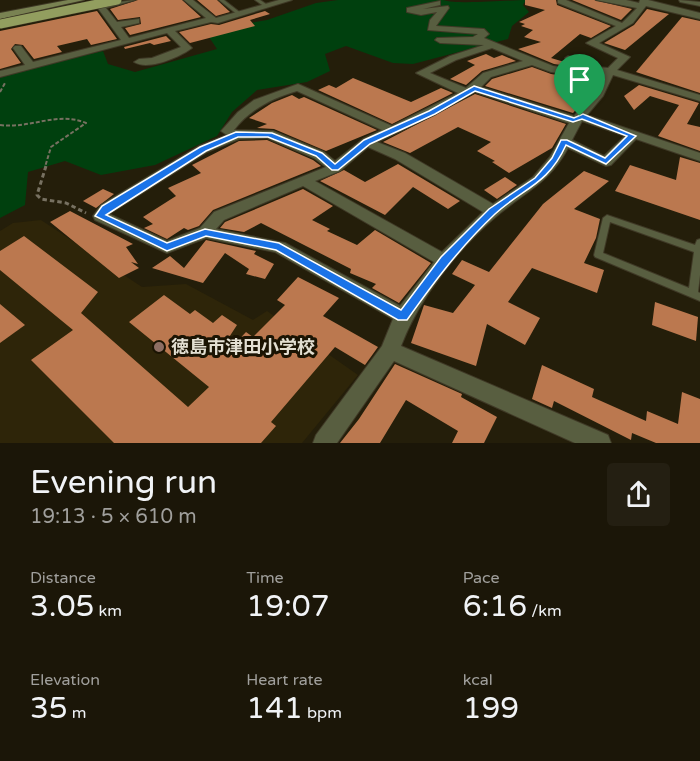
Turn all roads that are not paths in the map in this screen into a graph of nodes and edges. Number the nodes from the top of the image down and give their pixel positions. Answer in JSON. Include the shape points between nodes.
{"nodes":[{"id":1,"x":80,"y":0,"type":"edge"},
{"id":2,"x":117,"y":0,"type":"edge"},
{"id":3,"x":188,"y":0,"type":"edge"},
{"id":4,"x":221,"y":0,"type":"edge"},
{"id":5,"x":257,"y":0,"type":"edge"},
{"id":6,"x":288,"y":0,"type":"edge"},
{"id":7,"x":600,"y":0,"type":"edge"},
{"id":8,"x":612,"y":0,"type":"edge"},
{"id":9,"x":617,"y":0,"type":"edge"},
{"id":10,"x":683,"y":0,"type":"edge"},
{"id":11,"x":561,"y":1,"type":"edge"},
{"id":12,"x":133,"y":3,"type":"edge"},
{"id":13,"x":278,"y":3,"type":"junction"},
{"id":14,"x":437,"y":3,"type":"dead end"},
{"id":15,"x":643,"y":3,"type":"edge"},
{"id":16,"x":700,"y":4,"type":"edge"},
{"id":17,"x":100,"y":5,"type":"edge"},
{"id":18,"x":267,"y":6,"type":"junction"},
{"id":19,"x":294,"y":9,"type":"dead end"},
{"id":20,"x":240,"y":14,"type":"junction"},
{"id":21,"x":700,"y":16,"type":"edge"},
{"id":22,"x":0,"y":18,"type":"edge"},
{"id":23,"x":212,"y":18,"type":"junction"},
{"id":24,"x":136,"y":21,"type":"dead end"},
{"id":25,"x":116,"y":25,"type":"junction"},
{"id":26,"x":0,"y":26,"type":"edge"},
{"id":27,"x":623,"y":26,"type":"junction"},
{"id":28,"x":168,"y":29,"type":"junction"},
{"id":29,"x":126,"y":39,"type":"junction"},
{"id":30,"x":440,"y":40,"type":"dead end"},
{"id":31,"x":479,"y":40,"type":"junction"},
{"id":32,"x":492,"y":45,"type":"junction"},
{"id":33,"x":18,"y":48,"type":"dead end"},
{"id":34,"x":568,"y":58,"type":"dead end"},
{"id":35,"x":139,"y":62,"type":"dead end"},
{"id":36,"x":532,"y":62,"type":"junction"},
{"id":37,"x":30,"y":65,"type":"junction"},
{"id":38,"x":605,"y":72,"type":"junction"},
{"id":39,"x":0,"y":74,"type":"edge"},
{"id":40,"x":470,"y":90,"type":"junction"},
{"id":41,"x":700,"y":98,"type":"edge"},
{"id":42,"x":578,"y":118,"type":"junction"},
{"id":43,"x":393,"y":131,"type":"junction"},
{"id":44,"x":236,"y":135,"type":"junction"},
{"id":45,"x":632,"y":136,"type":"junction"},
{"id":46,"x":564,"y":141,"type":"junction"},
{"id":47,"x":367,"y":142,"type":"junction"},
{"id":48,"x":700,"y":158,"type":"edge"},
{"id":49,"x":335,"y":168,"type":"junction"},
{"id":50,"x":304,"y":181,"type":"junction"},
{"id":51,"x":493,"y":211,"type":"junction"},
{"id":52,"x":205,"y":232,"type":"junction"},
{"id":53,"x":699,"y":246,"type":"edge"},
{"id":54,"x":444,"y":260,"type":"junction"},
{"id":55,"x":697,"y":294,"type":"edge"},
{"id":56,"x":402,"y":316,"type":"junction"},
{"id":57,"x":390,"y":350,"type":"junction"},
{"id":58,"x":324,"y":443,"type":"edge"},
{"id":59,"x":600,"y":443,"type":"edge"}],
"edges":[{"from":1,"to":22,"type":"street"},
{"from":2,"to":26,"type":"main road","bridge":true},
{"from":3,"to":23,"type":"street","via":[[197,11]]},
{"from":4,"to":20,"type":"lane"},
{"from":5,"to":18,"type":"lane"},
{"from":6,"to":13,"type":"street"},
{"from":7,"to":8,"type":"street"},
{"from":9,"to":15,"type":"street"},
{"from":10,"to":16,"type":"street"},
{"from":11,"to":27,"type":"street"},
{"from":12,"to":17,"type":"street"},
{"from":13,"to":18,"type":"street"},
{"from":13,"to":19,"type":"street"},
{"from":14,"to":31,"type":"street","via":[[410,10],[445,8],[431,28],[484,32]]},
{"from":15,"to":21,"type":"street"},
{"from":15,"to":27,"type":"street","via":[[642,11]]},
{"from":17,"to":22,"type":"main road","bridge":true},
{"from":17,"to":25,"type":"street"},
{"from":17,"to":26,"type":"street"},
{"from":18,"to":20,"type":"street"},
{"from":20,"to":23,"type":"street","via":[[215,21]]},
{"from":23,"to":28,"type":"street"},
{"from":24,"to":25,"type":"street"},
{"from":25,"to":29,"type":"street"},
{"from":27,"to":38,"type":"street","via":[[591,43],[625,57]]},
{"from":28,"to":29,"type":"street"},
{"from":28,"to":35,"type":"street","via":[[187,48],[154,61]]},
{"from":29,"to":37,"type":"street"},
{"from":30,"to":31,"type":"street"},
{"from":31,"to":32,"type":"street"},
{"from":32,"to":36,"type":"street"},
{"from":32,"to":40,"type":"street","via":[[421,73]]},
{"from":33,"to":37,"type":"street"},
{"from":34,"to":38,"type":"lane"},
{"from":36,"to":38,"type":"street","via":[[551,69]]},
{"from":36,"to":40,"type":"street","via":[[487,75]]},
{"from":37,"to":39,"type":"street"},
{"from":38,"to":41,"type":"street"},
{"from":38,"to":42,"type":"street","via":[[597,96]]},
{"from":40,"to":42,"type":"street"},
{"from":40,"to":43,"type":"street"},
{"from":42,"to":45,"type":"street"},
{"from":42,"to":46,"type":"street"},
{"from":43,"to":44,"type":"street","via":[[298,87],[276,93],[238,115],[227,131]]},
{"from":43,"to":47,"type":"street"},
{"from":44,"to":49,"type":"street","via":[[269,134],[319,154]]},
{"from":44,"to":52,"type":"street","via":[[203,149],[106,208],[100,216],[167,248]]},
{"from":45,"to":46,"type":"street","via":[[606,162]]},
{"from":45,"to":48,"type":"street"},
{"from":46,"to":51,"type":"street","via":[[538,180]]},
{"from":47,"to":49,"type":"street"},
{"from":47,"to":51,"type":"street","via":[[400,156]]},
{"from":49,"to":50,"type":"street"},
{"from":50,"to":52,"type":"street","via":[[219,216]]},
{"from":50,"to":54,"type":"street"},
{"from":51,"to":54,"type":"street"},
{"from":52,"to":56,"type":"street","via":[[279,247]]},
{"from":53,"to":55,"type":"lane"},
{"from":53,"to":55,"type":"lane","via":[[607,218],[597,255]]},
{"from":54,"to":56,"type":"street"},
{"from":56,"to":57,"type":"street"},
{"from":57,"to":58,"type":"street"},
{"from":57,"to":59,"type":"street"}]}
